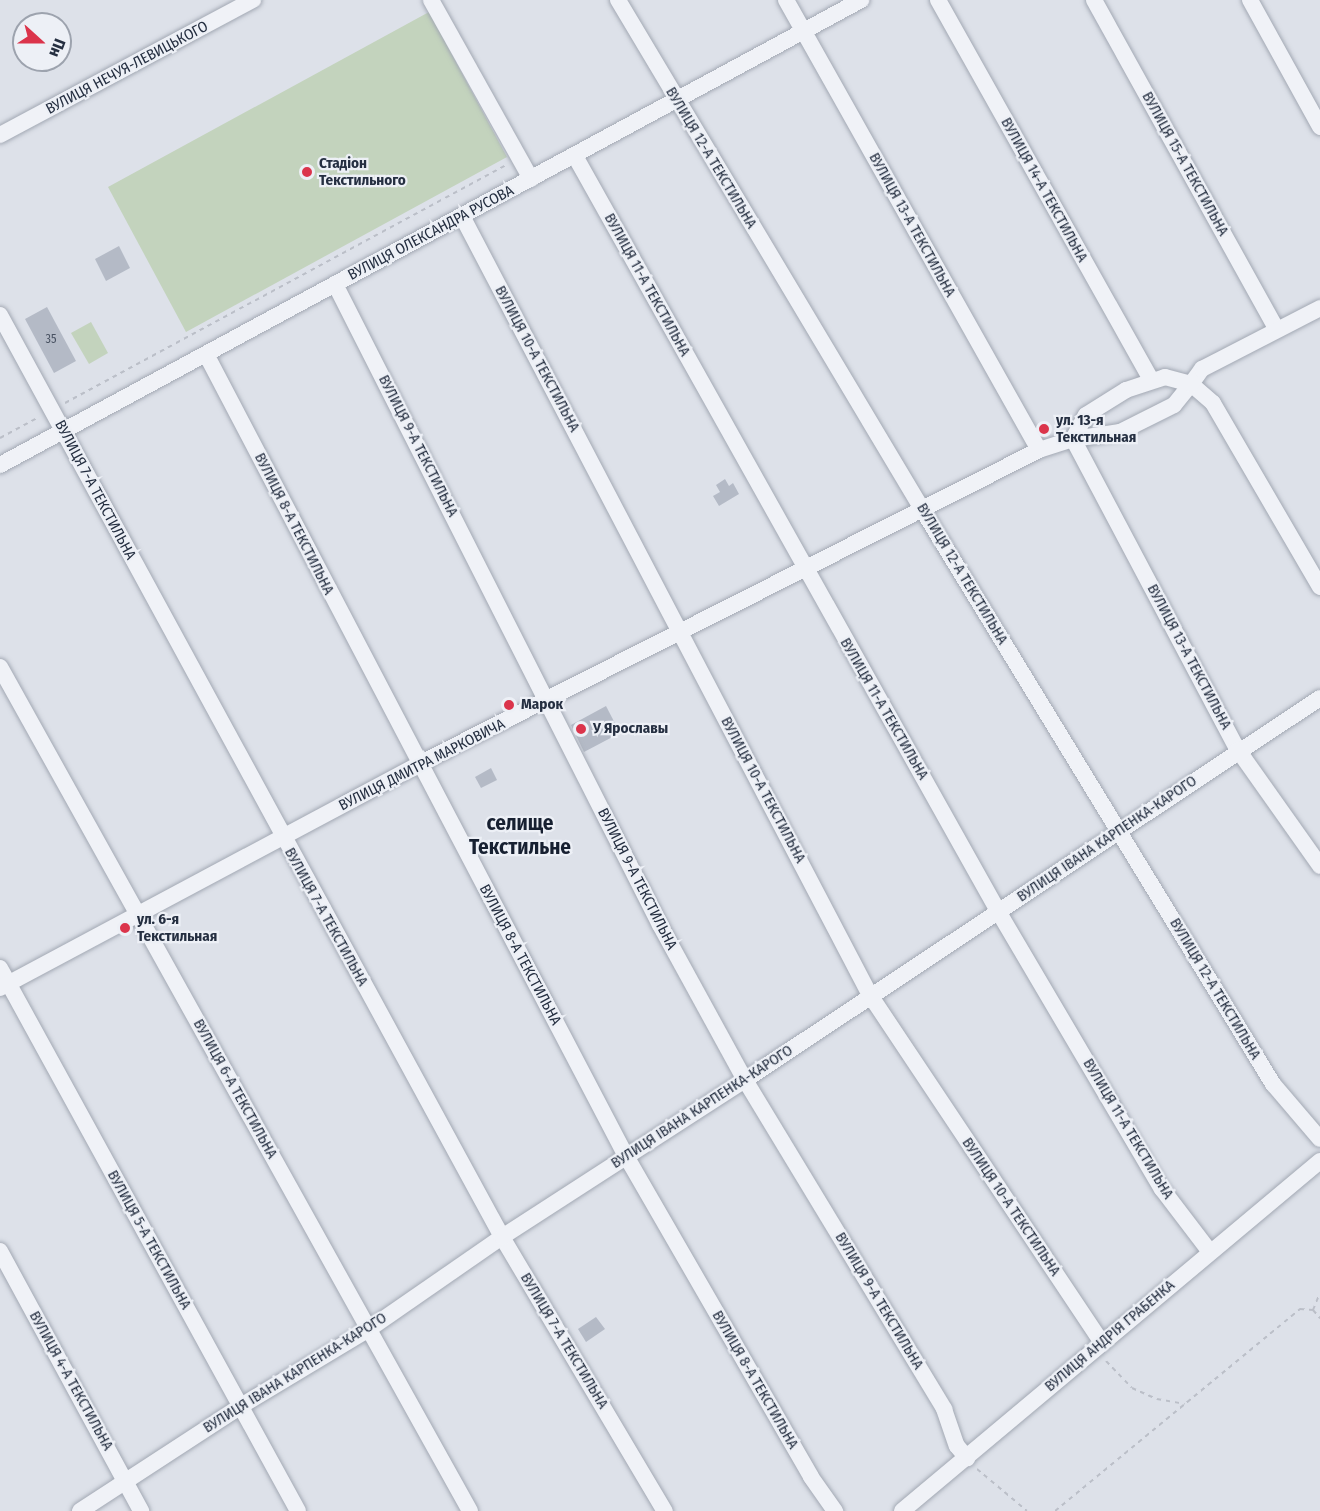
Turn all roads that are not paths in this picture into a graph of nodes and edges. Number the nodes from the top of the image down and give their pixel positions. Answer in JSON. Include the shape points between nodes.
{"nodes":[{"id":1,"x":253,"y":0,"type":"edge"},
{"id":2,"x":431,"y":0,"type":"edge"},
{"id":3,"x":618,"y":0,"type":"edge"},
{"id":4,"x":786,"y":0,"type":"edge"},
{"id":5,"x":861,"y":0,"type":"edge"},
{"id":6,"x":938,"y":0,"type":"edge"},
{"id":7,"x":1094,"y":0,"type":"edge"},
{"id":8,"x":1250,"y":0,"type":"edge"},
{"id":9,"x":803,"y":31,"type":"junction"},
{"id":10,"x":676,"y":101,"type":"junction"},
{"id":11,"x":1320,"y":127,"type":"edge"},
{"id":12,"x":0,"y":135,"type":"edge"},
{"id":13,"x":575,"y":156,"type":"junction"},
{"id":14,"x":531,"y":179,"type":"junction"},
{"id":15,"x":462,"y":216,"type":"junction"},
{"id":16,"x":335,"y":284,"type":"junction"},
{"id":17,"x":1320,"y":308,"type":"edge"},
{"id":18,"x":0,"y":315,"type":"edge"},
{"id":19,"x":1276,"y":328,"type":"junction"},
{"id":20,"x":207,"y":356,"type":"junction"},
{"id":21,"x":1151,"y":380,"type":"junction"},
{"id":22,"x":1191,"y":384,"type":"junction"},
{"id":23,"x":63,"y":432,"type":"junction"},
{"id":24,"x":1073,"y":439,"type":"junction"},
{"id":25,"x":1039,"y":450,"type":"junction"},
{"id":26,"x":0,"y":465,"type":"edge"},
{"id":27,"x":922,"y":509,"type":"junction"},
{"id":28,"x":803,"y":568,"type":"junction"},
{"id":29,"x":1320,"y":587,"type":"edge"},
{"id":30,"x":681,"y":633,"type":"junction"},
{"id":31,"x":0,"y":667,"type":"edge"},
{"id":32,"x":1320,"y":698,"type":"edge"},
{"id":33,"x":548,"y":702,"type":"junction"},
{"id":34,"x":1238,"y":750,"type":"junction"},
{"id":35,"x":419,"y":764,"type":"junction"},
{"id":36,"x":1119,"y":831,"type":"junction"},
{"id":37,"x":283,"y":838,"type":"junction"},
{"id":38,"x":1320,"y":866,"type":"edge"},
{"id":39,"x":998,"y":911,"type":"junction"},
{"id":40,"x":138,"y":914,"type":"junction"},
{"id":41,"x":0,"y":968,"type":"edge"},
{"id":42,"x":4,"y":986,"type":"edge"},
{"id":43,"x":870,"y":995,"type":"junction"},
{"id":44,"x":745,"y":1080,"type":"junction"},
{"id":45,"x":1320,"y":1139,"type":"edge"},
{"id":46,"x":626,"y":1156,"type":"junction"},
{"id":47,"x":1320,"y":1161,"type":"edge"},
{"id":48,"x":502,"y":1237,"type":"junction"},
{"id":49,"x":0,"y":1251,"type":"edge"},
{"id":50,"x":1210,"y":1252,"type":"junction"},
{"id":51,"x":369,"y":1329,"type":"junction"},
{"id":52,"x":1098,"y":1345,"type":"junction"},
{"id":53,"x":241,"y":1406,"type":"junction"},
{"id":54,"x":967,"y":1458,"type":"junction"},
{"id":55,"x":125,"y":1481,"type":"junction"},
{"id":56,"x":80,"y":1511,"type":"edge"},
{"id":57,"x":141,"y":1511,"type":"edge"},
{"id":58,"x":298,"y":1511,"type":"edge"},
{"id":59,"x":470,"y":1511,"type":"edge"},
{"id":60,"x":665,"y":1511,"type":"edge"},
{"id":61,"x":835,"y":1511,"type":"edge"},
{"id":62,"x":902,"y":1511,"type":"edge"}],
"edges":[{"from":1,"to":12,"type":"street","name":"ВУЛИЦЯ НЕЧУЯ-ЛЕВИЦЬКОГО"},
{"from":2,"to":14,"type":"street"},
{"from":3,"to":10,"type":"street","name":"ВУЛИЦЯ 12-А ТЕКСТИЛЬНА"},
{"from":4,"to":9,"type":"street","name":"ВУЛИЦЯ 13-А ТЕКСТИЛЬНА"},
{"from":5,"to":9,"type":"street","name":"ВУЛИЦЯ ОЛЕКСАНДРА РУСОВА"},
{"from":6,"to":21,"type":"street","name":"ВУЛИЦЯ 14-А ТЕКСТИЛЬНА"},
{"from":7,"to":19,"type":"street","name":"ВУЛИЦЯ 15-А ТЕКСТИЛЬНА"},
{"from":8,"to":11,"type":"street"},
{"from":9,"to":10,"type":"street","name":"ВУЛИЦЯ ОЛЕКСАНДРА РУСОВА"},
{"from":9,"to":25,"type":"street","name":"ВУЛИЦЯ 13-А ТЕКСТИЛЬНА"},
{"from":10,"to":13,"type":"street","name":"ВУЛИЦЯ ОЛЕКСАНДРА РУСОВА"},
{"from":10,"to":27,"type":"street","name":"ВУЛИЦЯ 12-А ТЕКСТИЛЬНА"},
{"from":13,"to":14,"type":"street","name":"ВУЛИЦЯ ОЛЕКСАНДРА РУСОВА"},
{"from":13,"to":28,"type":"street","name":"ВУЛИЦЯ 11-А ТЕКСТИЛЬНА"},
{"from":14,"to":15,"type":"street","name":"ВУЛИЦЯ ОЛЕКСАНДРА РУСОВА"},
{"from":15,"to":16,"type":"street","name":"ВУЛИЦЯ ОЛЕКСАНДРА РУСОВА"},
{"from":15,"to":30,"type":"street","name":"ВУЛИЦЯ 10-А ТЕКСТИЛЬНА"},
{"from":16,"to":20,"type":"street","name":"ВУЛИЦЯ ОЛЕКСАНДРА РУСОВА"},
{"from":16,"to":33,"type":"street","name":"ВУЛИЦЯ 9-А ТЕКСТИЛЬНА"},
{"from":17,"to":19,"type":"street","name":"ВУЛИЦЯ ДМИТРА МАРКОВИЧА"},
{"from":18,"to":23,"type":"street","name":"ВУЛИЦЯ 7-А ТЕКСТИЛЬНА"},
{"from":19,"to":22,"type":"street","name":"ВУЛИЦЯ ДМИТРА МАРКОВИЧА","via":[[1202,369]]},
{"from":20,"to":23,"type":"street","name":"ВУЛИЦЯ ОЛЕКСАНДРА РУСОВА"},
{"from":20,"to":35,"type":"street","name":"ВУЛИЦЯ 8-А ТЕКСТИЛЬНА"},
{"from":21,"to":22,"type":"street","via":[[1165,377]]},
{"from":21,"to":24,"type":"street","via":[[1086,415]]},
{"from":22,"to":24,"type":"street","name":"ВУЛИЦЯ ДМИТРА МАРКОВИЧА","via":[[1174,405],[1120,432]]},
{"from":22,"to":29,"type":"street","via":[[1213,402]]},
{"from":23,"to":26,"type":"street","name":"ВУЛИЦЯ ОЛЕКСАНДРА РУСОВА"},
{"from":23,"to":37,"type":"street","name":"ВУЛИЦЯ 7-А ТЕКСТИЛЬНА"},
{"from":24,"to":25,"type":"street","name":"ВУЛИЦЯ ДМИТРА МАРКОВИЧА"},
{"from":24,"to":34,"type":"street","name":"ВУЛИЦЯ 13-А ТЕКСТИЛЬНА"},
{"from":25,"to":27,"type":"street","name":"ВУЛИЦЯ ДМИТРА МАРКОВИЧА"},
{"from":27,"to":28,"type":"street","name":"ВУЛИЦЯ ДМИТРА МАРКОВИЧА"},
{"from":27,"to":36,"type":"street","name":"ВУЛИЦЯ 12-А ТЕКСТИЛЬНА"},
{"from":28,"to":30,"type":"street","name":"ВУЛИЦЯ ДМИТРА МАРКОВИЧА"},
{"from":28,"to":39,"type":"street","name":"ВУЛИЦЯ 11-А ТЕКСТИЛЬНА"},
{"from":30,"to":33,"type":"street","name":"ВУЛИЦЯ ДМИТРА МАРКОВИЧА"},
{"from":30,"to":43,"type":"street","name":"ВУЛИЦЯ 10-А ТЕКСТИЛЬНА"},
{"from":31,"to":40,"type":"street","name":"ВУЛИЦЯ 6-А ТЕКСТИЛЬНА"},
{"from":32,"to":34,"type":"street","name":"ВУЛИЦЯ ІВАНА КАРПЕНКА-КАРОГО"},
{"from":33,"to":35,"type":"street","name":"ВУЛИЦЯ ДМИТРА МАРКОВИЧА"},
{"from":33,"to":44,"type":"street","name":"ВУЛИЦЯ 9-А ТЕКСТИЛЬНА","via":[[660,925]]},
{"from":34,"to":36,"type":"street","name":"ВУЛИЦЯ ІВАНА КАРПЕНКА-КАРОГО"},
{"from":34,"to":38,"type":"street","name":"ВУЛИЦЯ 13-А ТЕКСТИЛЬНА"},
{"from":35,"to":37,"type":"street","name":"ВУЛИЦЯ ДМИТРА МАРКОВИЧА"},
{"from":35,"to":46,"type":"street","name":"ВУЛИЦЯ 8-А ТЕКСТИЛЬНА"},
{"from":36,"to":39,"type":"street","name":"ВУЛИЦЯ ІВАНА КАРПЕНКА-КАРОГО"},
{"from":36,"to":45,"type":"street","name":"ВУЛИЦЯ 12-А ТЕКСТИЛЬНА","via":[[1273,1084]]},
{"from":37,"to":40,"type":"street","name":"ВУЛИЦЯ ДМИТРА МАРКОВИЧА"},
{"from":37,"to":48,"type":"street","name":"ВУЛИЦЯ 7-А ТЕКСТИЛЬНА"},
{"from":39,"to":43,"type":"street","name":"ВУЛИЦЯ ІВАНА КАРПЕНКА-КАРОГО"},
{"from":39,"to":50,"type":"street","name":"ВУЛИЦЯ 11-А ТЕКСТИЛЬНА","via":[[1162,1189]]},
{"from":40,"to":42,"type":"street","name":"ВУЛИЦЯ ДМИТРА МАРКОВИЧА"},
{"from":40,"to":51,"type":"street","name":"ВУЛИЦЯ 6-А ТЕКСТИЛЬНА"},
{"from":41,"to":42,"type":"street","name":"ВУЛИЦЯ 5-А ТЕКСТИЛЬНА"},
{"from":42,"to":53,"type":"street","name":"ВУЛИЦЯ 5-А ТЕКСТИЛЬНА"},
{"from":43,"to":44,"type":"street","name":"ВУЛИЦЯ ІВАНА КАРПЕНКА-КАРОГО"},
{"from":43,"to":52,"type":"street","name":"ВУЛИЦЯ 10-А ТЕКСТИЛЬНА"},
{"from":44,"to":46,"type":"street","name":"ВУЛИЦЯ ІВАНА КАРПЕНКА-КАРОГО"},
{"from":44,"to":54,"type":"street","name":"ВУЛИЦЯ 9-А ТЕКСТИЛЬНА","via":[[944,1408],[957,1446]]},
{"from":46,"to":48,"type":"street","name":"ВУЛИЦЯ ІВАНА КАРПЕНКА-КАРОГО"},
{"from":46,"to":61,"type":"street","name":"ВУЛИЦЯ 8-А ТЕКСТИЛЬНА","via":[[811,1477]]},
{"from":47,"to":50,"type":"street","name":"ВУЛИЦЯ АНДРІЯ ГРАБЕНКА"},
{"from":48,"to":51,"type":"street","name":"ВУЛИЦЯ ІВАНА КАРПЕНКА-КАРОГО"},
{"from":48,"to":60,"type":"street","name":"ВУЛИЦЯ 7-А ТЕКСТИЛЬНА"},
{"from":49,"to":55,"type":"street","name":"ВУЛИЦЯ 4-А ТЕКСТИЛЬНА"},
{"from":50,"to":52,"type":"street","name":"ВУЛИЦЯ АНДРІЯ ГРАБЕНКА"},
{"from":51,"to":53,"type":"street","name":"ВУЛИЦЯ ІВАНА КАРПЕНКА-КАРОГО"},
{"from":51,"to":59,"type":"street","name":"ВУЛИЦЯ 6-А ТЕКСТИЛЬНА"},
{"from":52,"to":54,"type":"street","name":"ВУЛИЦЯ АНДРІЯ ГРАБЕНКА"},
{"from":53,"to":55,"type":"street","name":"ВУЛИЦЯ ІВАНА КАРПЕНКА-КАРОГО"},
{"from":53,"to":58,"type":"street","name":"ВУЛИЦЯ 5-А ТЕКСТИЛЬНА"},
{"from":54,"to":62,"type":"street","name":"ВУЛИЦЯ АНДРІЯ ГРАБЕНКА"},
{"from":55,"to":56,"type":"street","name":"ВУЛИЦЯ ІВАНА КАРПЕНКА-КАРОГО"},
{"from":55,"to":57,"type":"street","name":"ВУЛИЦЯ 4-А ТЕКСТИЛЬНА"}]}
